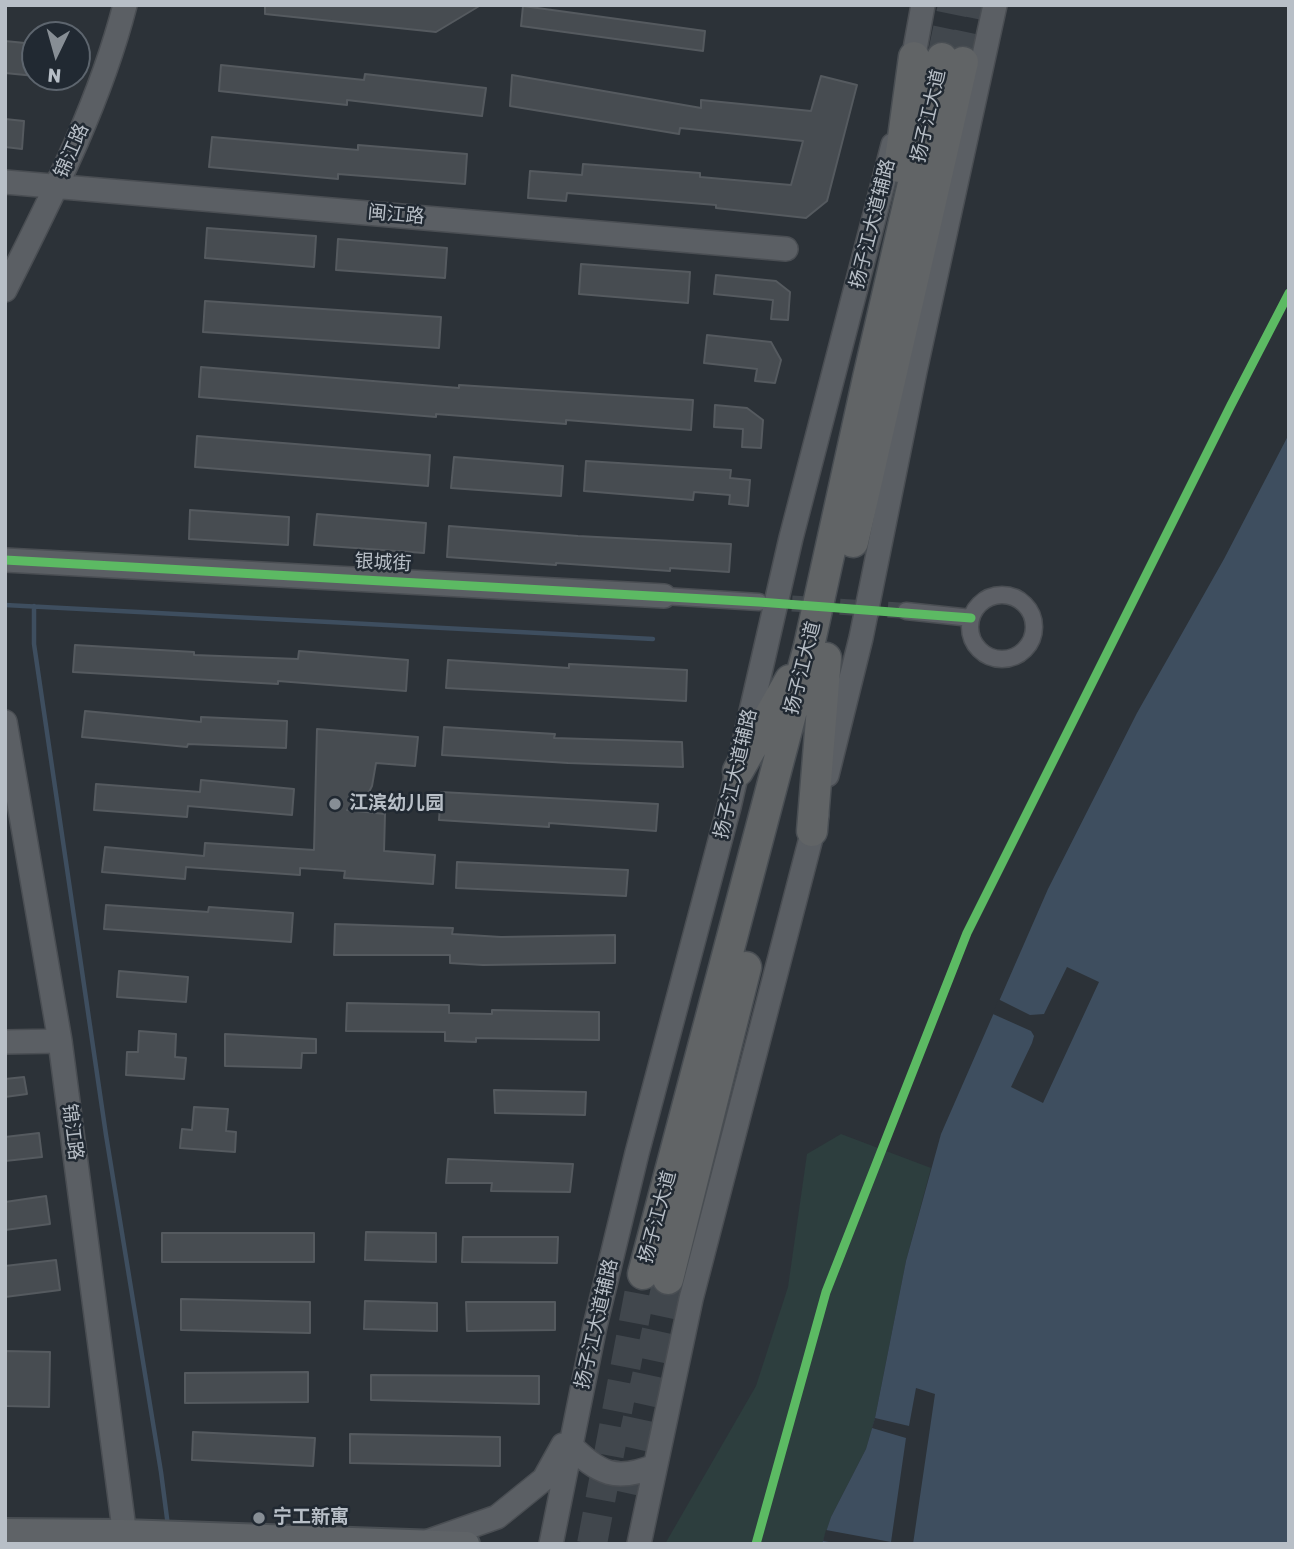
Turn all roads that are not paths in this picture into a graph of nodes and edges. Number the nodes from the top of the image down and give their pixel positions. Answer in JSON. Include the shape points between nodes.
{"nodes":[{"id":1,"x":125,"y":5,"type":"edge"},
{"id":2,"x":923,"y":5,"type":"edge"},
{"id":3,"x":995,"y":5,"type":"edge"},
{"id":4,"x":940,"y":59,"type":"junction"},
{"id":5,"x":5,"y":182,"type":"edge"},
{"id":6,"x":57,"y":186,"type":"junction"},
{"id":7,"x":786,"y":249,"type":"dead end"},
{"id":8,"x":5,"y":290,"type":"edge"},
{"id":9,"x":5,"y":560,"type":"edge"},
{"id":10,"x":664,"y":596,"type":"joint"},
{"id":11,"x":759,"y":602,"type":"tunnel mouth"},
{"id":12,"x":906,"y":611,"type":"tunnel mouth"},
{"id":13,"x":971,"y":618,"type":"junction"},
{"id":14,"x":818,"y":652,"type":"junction"},
{"id":15,"x":5,"y":722,"type":"edge"},
{"id":16,"x":738,"y":771,"type":"junction"},
{"id":17,"x":812,"y":831,"type":"junction"},
{"id":18,"x":61,"y":1041,"type":"junction"},
{"id":19,"x":5,"y":1042,"type":"edge"},
{"id":20,"x":656,"y":1276,"type":"tunnel mouth"},
{"id":21,"x":572,"y":1436,"type":"junction"},
{"id":22,"x":655,"y":1466,"type":"junction"},
{"id":23,"x":5,"y":1531,"type":"edge"},
{"id":24,"x":125,"y":1538,"type":"edge"},
{"id":25,"x":429,"y":1541,"type":"junction"},
{"id":26,"x":467,"y":1544,"type":"edge"},
{"id":27,"x":551,"y":1544,"type":"edge"},
{"id":28,"x":639,"y":1544,"type":"edge"}],
"edges":[{"from":1,"to":6,"type":"main road","name":"锦江路","via":[[95,98]]},
{"from":2,"to":4,"type":"main road","name":"扬子江大道辅路"},
{"from":3,"to":17,"type":"main road","via":[[861,638]]},
{"from":4,"to":14,"type":"highway","name":"扬子江大道"},
{"from":4,"to":14,"type":"highway","name":"扬子江大道","via":[[868,379]]},
{"from":4,"to":16,"type":"main road","name":"扬子江大道辅路","via":[[881,193],[790,538]]},
{"from":5,"to":6,"type":"main road","name":"闽江路"},
{"from":6,"to":7,"type":"main road","name":"闽江路"},
{"from":6,"to":8,"type":"main road","name":"锦江路"},
{"from":9,"to":10,"type":"main road","name":"银城街"},
{"from":10,"to":11,"type":"street","name":"银城街"},
{"from":12,"to":13,"type":"street"},
{"from":13,"to":13,"type":"street","via":[[977,648],[995,659],[1025,650],[1034,631],[1030,611],[1014,597],[993,596],[976,608]]},
{"from":14,"to":16,"type":"highway"},
{"from":14,"to":17,"type":"highway"},
{"from":14,"to":20,"type":"highway","name":"扬子江大道"},
{"from":15,"to":18,"type":"main road","name":"锦江路"},
{"from":16,"to":21,"type":"main road","name":"扬子江大道辅路","via":[[637,1153]]},
{"from":17,"to":22,"type":"main road","via":[[691,1299]]},
{"from":18,"to":19,"type":"main road"},
{"from":18,"to":24,"type":"main road","name":"锦江路"},
{"from":21,"to":22,"type":"main road","via":[[588,1463],[610,1473],[633,1475]]},
{"from":21,"to":25,"type":"main road","via":[[544,1479],[497,1517]]},
{"from":21,"to":27,"type":"main road","name":"扬子江大道辅路"},
{"from":22,"to":28,"type":"main road"},
{"from":23,"to":24,"type":"main road"},
{"from":24,"to":25,"type":"main road","via":[[171,1533]]},
{"from":25,"to":26,"type":"main road"}]}
